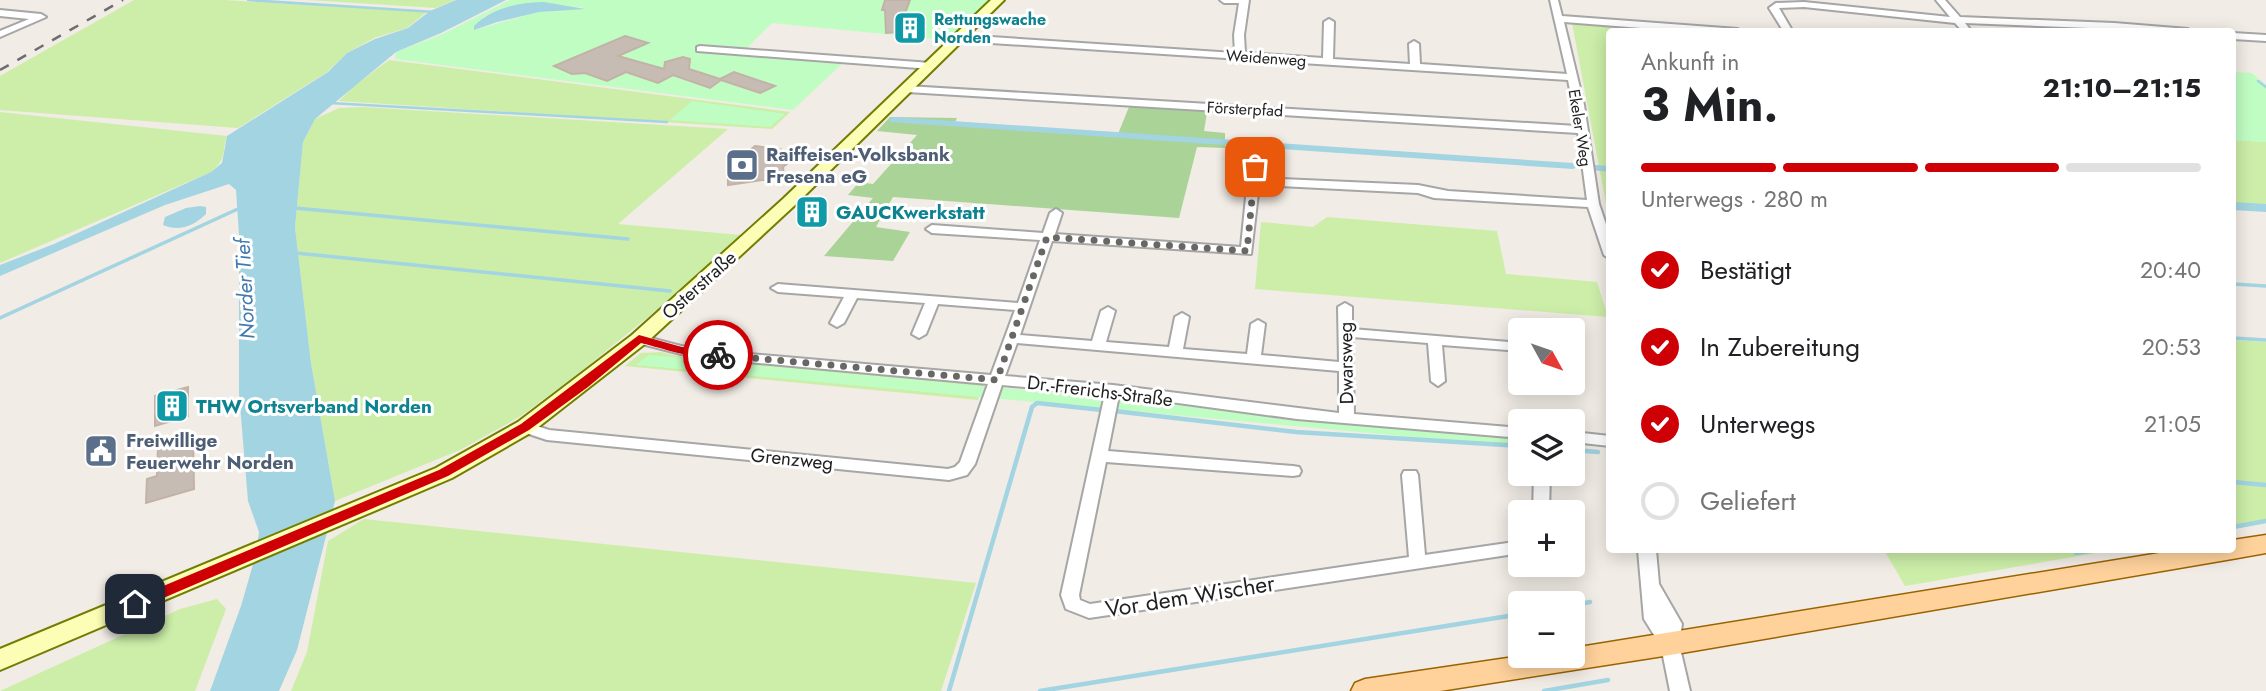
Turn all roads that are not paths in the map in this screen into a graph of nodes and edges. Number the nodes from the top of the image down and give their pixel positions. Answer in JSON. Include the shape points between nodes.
{"nodes":[{"id":1,"x":999,"y":0,"type":"edge"},
{"id":2,"x":1224,"y":0,"type":"edge"},
{"id":3,"x":1554,"y":0,"type":"edge"},
{"id":4,"x":1940,"y":0,"type":"edge"},
{"id":5,"x":1244,"y":1,"type":"edge"},
{"id":6,"x":0,"y":13,"type":"edge"},
{"id":7,"x":1559,"y":19,"type":"junction"},
{"id":8,"x":1956,"y":19,"type":"junction"},
{"id":9,"x":1329,"y":22,"type":"dead end"},
{"id":10,"x":1683,"y":28,"type":"edge"},
{"id":11,"x":1786,"y":28,"type":"edge"},
{"id":12,"x":1964,"y":28,"type":"edge"},
{"id":13,"x":2136,"y":28,"type":"edge"},
{"id":14,"x":0,"y":34,"type":"edge"},
{"id":15,"x":2236,"y":36,"type":"edge"},
{"id":16,"x":960,"y":37,"type":"junction"},
{"id":17,"x":2266,"y":38,"type":"edge"},
{"id":18,"x":1414,"y":44,"type":"dead end"},
{"id":19,"x":700,"y":49,"type":"dead end"},
{"id":20,"x":1240,"y":56,"type":"junction"},
{"id":21,"x":1328,"y":62,"type":"junction"},
{"id":22,"x":931,"y":66,"type":"junction"},
{"id":23,"x":1415,"y":67,"type":"junction"},
{"id":24,"x":1572,"y":76,"type":"junction"},
{"id":25,"x":907,"y":89,"type":"junction"},
{"id":26,"x":1582,"y":130,"type":"junction"},
{"id":27,"x":1255,"y":167,"type":"dead end"},
{"id":28,"x":1255,"y":181,"type":"junction"},
{"id":29,"x":1593,"y":204,"type":"junction"},
{"id":30,"x":1056,"y":213,"type":"dead end"},
{"id":31,"x":932,"y":229,"type":"dead end"},
{"id":32,"x":1047,"y":237,"type":"junction"},
{"id":33,"x":1606,"y":243,"type":"edge"},
{"id":34,"x":778,"y":288,"type":"dead end"},
{"id":35,"x":852,"y":295,"type":"junction"},
{"id":36,"x":933,"y":301,"type":"junction"},
{"id":37,"x":1022,"y":307,"type":"junction"},
{"id":38,"x":1345,"y":307,"type":"dead end"},
{"id":39,"x":1108,"y":311,"type":"dead end"},
{"id":40,"x":1182,"y":317,"type":"dead end"},
{"id":41,"x":837,"y":323,"type":"dead end"},
{"id":42,"x":1258,"y":324,"type":"dead end"},
{"id":43,"x":1344,"y":332,"type":"junction"},
{"id":44,"x":919,"y":334,"type":"dead end"},
{"id":45,"x":1012,"y":338,"type":"junction"},
{"id":46,"x":639,"y":339,"type":"junction"},
{"id":47,"x":1435,"y":341,"type":"junction"},
{"id":48,"x":1098,"y":345,"type":"junction"},
{"id":49,"x":1508,"y":346,"type":"edge"},
{"id":50,"x":1175,"y":353,"type":"junction"},
{"id":51,"x":1254,"y":359,"type":"junction"},
{"id":52,"x":1345,"y":367,"type":"junction"},
{"id":53,"x":997,"y":380,"type":"junction"},
{"id":54,"x":1438,"y":381,"type":"dead end"},
{"id":55,"x":1113,"y":390,"type":"junction"},
{"id":56,"x":1347,"y":418,"type":"junction"},
{"id":57,"x":525,"y":427,"type":"junction"},
{"id":58,"x":1508,"y":432,"type":"edge"},
{"id":59,"x":1585,"y":439,"type":"edge"},
{"id":60,"x":1606,"y":441,"type":"edge"},
{"id":61,"x":1101,"y":456,"type":"junction"},
{"id":62,"x":1293,"y":471,"type":"dead end"},
{"id":63,"x":1410,"y":475,"type":"dead end"},
{"id":64,"x":2266,"y":544,"type":"edge"},
{"id":65,"x":1508,"y":549,"type":"edge"},
{"id":66,"x":2236,"y":549,"type":"edge"},
{"id":67,"x":1647,"y":553,"type":"edge"},
{"id":68,"x":2209,"y":553,"type":"edge"},
{"id":69,"x":1419,"y":562,"type":"junction"},
{"id":70,"x":1670,"y":644,"type":"junction"},
{"id":71,"x":0,"y":660,"type":"edge"},
{"id":72,"x":1365,"y":691,"type":"edge"},
{"id":73,"x":1680,"y":691,"type":"edge"}],
"edges":[{"from":1,"to":16,"type":"street","name":"Osterstraße"},
{"from":2,"to":5,"type":"street"},
{"from":3,"to":7,"type":"street","name":"Ekeler Weg"},
{"from":4,"to":8,"type":"street"},
{"from":5,"to":20,"type":"street"},
{"from":6,"to":14,"type":"street","via":[[41,17]]},
{"from":7,"to":10,"type":"street"},
{"from":7,"to":24,"type":"street","name":"Ekeler Weg"},
{"from":8,"to":11,"type":"street","via":[[1776,6]]},
{"from":8,"to":12,"type":"street"},
{"from":8,"to":13,"type":"street"},
{"from":9,"to":21,"type":"street"},
{"from":15,"to":17,"type":"street"},
{"from":16,"to":20,"type":"street","name":"Weidenweg"},
{"from":16,"to":22,"type":"street","name":"Osterstraße"},
{"from":18,"to":23,"type":"street"},
{"from":19,"to":22,"type":"street"},
{"from":20,"to":21,"type":"street","name":"Weidenweg"},
{"from":21,"to":23,"type":"street","name":"Weidenweg"},
{"from":22,"to":25,"type":"street","name":"Osterstraße"},
{"from":23,"to":24,"type":"street","name":"Weidenweg"},
{"from":24,"to":26,"type":"street","name":"Ekeler Weg"},
{"from":25,"to":26,"type":"street","name":"Försterpfad"},
{"from":25,"to":46,"type":"street","name":"Osterstraße"},
{"from":26,"to":29,"type":"street","name":"Ekeler Weg"},
{"from":27,"to":28,"type":"street"},
{"from":28,"to":29,"type":"street"},
{"from":28,"to":32,"type":"street","via":[[1247,251]]},
{"from":29,"to":33,"type":"street","name":"Ekeler Weg"},
{"from":30,"to":32,"type":"street","name":"Grenzweg"},
{"from":31,"to":32,"type":"street"},
{"from":32,"to":37,"type":"street","name":"Grenzweg"},
{"from":34,"to":35,"type":"street"},
{"from":35,"to":36,"type":"street"},
{"from":35,"to":41,"type":"street"},
{"from":36,"to":37,"type":"street"},
{"from":36,"to":44,"type":"street"},
{"from":37,"to":45,"type":"street","name":"Grenzweg"},
{"from":38,"to":43,"type":"street","name":"Dwarsweg"},
{"from":39,"to":48,"type":"street"},
{"from":40,"to":50,"type":"street"},
{"from":42,"to":51,"type":"street"},
{"from":43,"to":47,"type":"street"},
{"from":43,"to":52,"type":"street","name":"Dwarsweg"},
{"from":45,"to":48,"type":"street"},
{"from":45,"to":53,"type":"street","name":"Grenzweg"},
{"from":46,"to":53,"type":"street","name":"Dr.-Frerichs-Straße","via":[[715,355]]},
{"from":46,"to":57,"type":"street","name":"Osterstraße"},
{"from":47,"to":49,"type":"street"},
{"from":47,"to":54,"type":"street"},
{"from":48,"to":50,"type":"street"},
{"from":50,"to":51,"type":"street"},
{"from":51,"to":52,"type":"street"},
{"from":52,"to":56,"type":"street","name":"Dwarsweg"},
{"from":53,"to":55,"type":"street","name":"Dr.-Frerichs-Straße"},
{"from":53,"to":57,"type":"street","name":"Grenzweg","via":[[967,464],[949,475],[547,435]]},
{"from":55,"to":56,"type":"street","name":"Dr.-Frerichs-Straße"},
{"from":55,"to":61,"type":"street","name":"Vor dem Wischer"},
{"from":56,"to":58,"type":"street","name":"Dr.-Frerichs-Straße"},
{"from":57,"to":71,"type":"street","name":"Osterstraße","via":[[444,473]]},
{"from":59,"to":60,"type":"street"},
{"from":61,"to":62,"type":"street"},
{"from":61,"to":69,"type":"street","name":"Vor dem Wischer","via":[[1070,595],[1072,604],[1080,609]]},
{"from":63,"to":69,"type":"street"},
{"from":64,"to":66,"type":"main road"},
{"from":65,"to":69,"type":"street","name":"Vor dem Wischer"},
{"from":67,"to":70,"type":"street","via":[[1653,619]]},
{"from":68,"to":70,"type":"main road"},
{"from":70,"to":72,"type":"main road"},
{"from":70,"to":73,"type":"street"}]}
